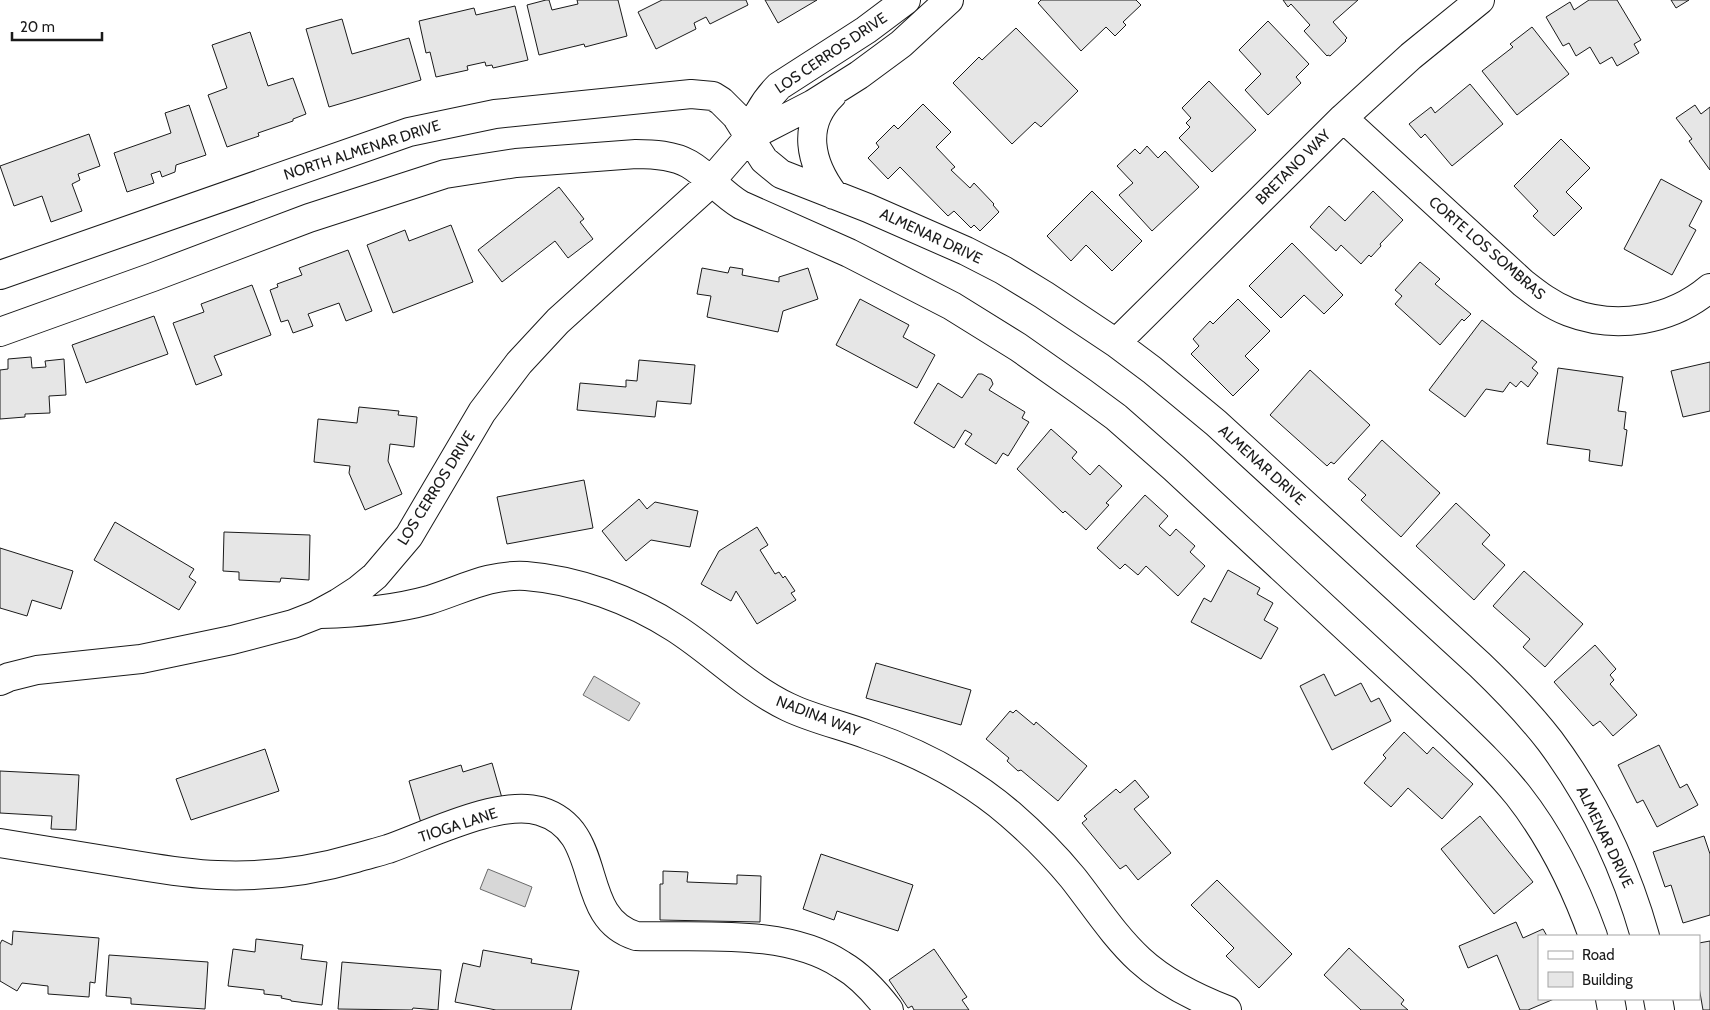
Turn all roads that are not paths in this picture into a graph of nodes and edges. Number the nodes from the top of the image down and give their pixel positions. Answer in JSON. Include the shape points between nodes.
{"nodes":[{"id":1,"x":906,"y":0,"type":"edge"},
{"id":2,"x":949,"y":0,"type":"edge"},
{"id":3,"x":1480,"y":0,"type":"edge"},
{"id":4,"x":840,"y":87,"type":"junction"},
{"id":5,"x":1343,"y":118,"type":"junction"},
{"id":6,"x":749,"y":137,"type":"junction"},
{"id":7,"x":710,"y":182,"type":"junction"},
{"id":8,"x":834,"y":194,"type":"junction"},
{"id":9,"x":0,"y":275,"type":"edge"},
{"id":10,"x":1710,"y":288,"type":"edge"},
{"id":11,"x":0,"y":332,"type":"edge"},
{"id":12,"x":1116,"y":343,"type":"junction"},
{"id":13,"x":316,"y":615,"type":"junction"},
{"id":14,"x":0,"y":681,"type":"edge"},
{"id":15,"x":0,"y":843,"type":"edge"},
{"id":16,"x":1593,"y":935,"type":"edge"},
{"id":17,"x":1645,"y":935,"type":"edge"},
{"id":18,"x":889,"y":1010,"type":"edge"},
{"id":19,"x":1227,"y":1010,"type":"edge"}],
"edges":[{"from":1,"to":6,"type":"street","name":"LOS CERROS DRIVE","via":[[779,86],[759,110]]},
{"from":2,"to":4,"type":"street","name":"LOS CERROS DRIVE","via":[[901,44]]},
{"from":3,"to":5,"type":"street","name":"BRETANO WAY","via":[[1411,56]]},
{"from":4,"to":6,"type":"street","name":"LOS CERROS DRIVE"},
{"from":4,"to":8,"type":"street","via":[[821,108],[812,129],[813,153],[821,175]]},
{"from":5,"to":10,"type":"street","name":"CORTE LOS SOMBRAS","via":[[1523,283],[1568,312],[1601,320],[1638,320],[1670,312]]},
{"from":5,"to":12,"type":"street","name":"BRETANO WAY"},
{"from":6,"to":7,"type":"street","name":"LOS CERROS DRIVE"},
{"from":6,"to":8,"type":"street","name":"ALMENAR DRIVE","via":[[764,160],[782,174]]},
{"from":6,"to":9,"type":"street","name":"NORTH ALMENAR DRIVE","via":[[730,108],[713,96],[702,94],[473,117],[388,139]]},
{"from":7,"to":11,"type":"street","via":[[688,164],[650,154],[516,163],[445,174],[309,218]]},
{"from":7,"to":13,"type":"street","name":"LOS CERROS DRIVE","via":[[536,344],[482,412],[422,516],[393,556],[358,590]]},
{"from":7,"to":16,"type":"street","via":[[741,205],[849,253],[977,320],[1082,392],[1144,441],[1497,771],[1518,795],[1557,856]]},
{"from":8,"to":12,"type":"street","name":"ALMENAR DRIVE","via":[[934,235],[1003,270]]},
{"from":12,"to":17,"type":"street","name":"ALMENAR DRIVE","via":[[1216,423],[1480,665],[1524,710],[1566,763],[1595,810],[1631,890]]},
{"from":13,"to":14,"type":"street","name":"LOS CERROS DRIVE","via":[[200,648],[114,663],[37,670]]},
{"from":13,"to":19,"type":"street","name":"NADINA WAY","via":[[389,609],[432,599],[483,580],[513,576],[563,583],[631,604],[674,627],[743,680],[781,703],[932,761],[975,786],[1056,858],[1140,960],[1180,988]]},
{"from":15,"to":18,"type":"street","name":"TIOGA LANE","via":[[174,871],[218,875],[282,873],[354,859],[491,812],[525,808],[541,811],[556,818],[577,838],[599,902],[618,928],[636,936],[758,939],[802,947],[829,957],[854,973]]}]}
